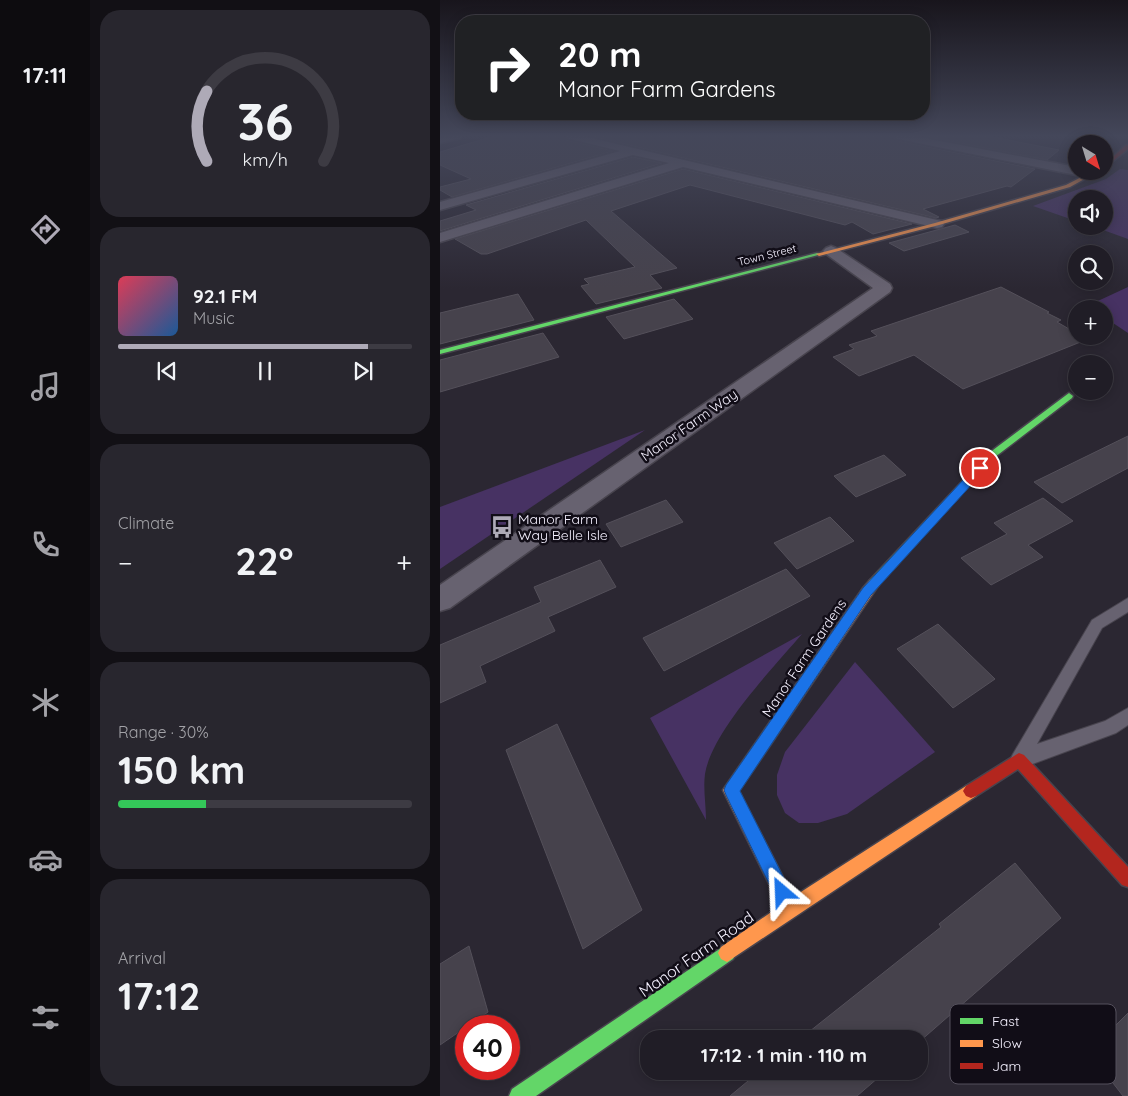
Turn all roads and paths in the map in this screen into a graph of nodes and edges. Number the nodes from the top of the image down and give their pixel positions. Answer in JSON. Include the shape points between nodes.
{"nodes":[{"id":1,"x":507,"y":187,"type":"edge"},
{"id":2,"x":605,"y":187,"type":"edge"},
{"id":3,"x":783,"y":187,"type":"edge"},
{"id":4,"x":1062,"y":187,"type":"edge"},
{"id":5,"x":440,"y":206,"type":"edge"},
{"id":6,"x":936,"y":224,"type":"junction"},
{"id":7,"x":440,"y":238,"type":"edge"},
{"id":8,"x":831,"y":251,"type":"junction"},
{"id":9,"x":440,"y":352,"type":"edge"},
{"id":10,"x":1068,"y":397,"type":"edge"},
{"id":11,"x":440,"y":600,"type":"edge"},
{"id":12,"x":1128,"y":604,"type":"edge"},
{"id":13,"x":1128,"y":716,"type":"edge"},
{"id":14,"x":1019,"y":760,"type":"junction"},
{"id":15,"x":1128,"y":879,"type":"edge"},
{"id":16,"x":790,"y":909,"type":"junction"},
{"id":17,"x":519,"y":1096,"type":"edge"}],
"edges":[{"from":1,"to":5,"type":"street"},
{"from":2,"to":7,"type":"street"},
{"from":3,"to":6,"type":"street"},
{"from":4,"to":6,"type":"street","name":"Town Street"},
{"from":6,"to":8,"type":"street","name":"Town Street"},
{"from":8,"to":9,"type":"street","name":"Town Street"},
{"from":8,"to":11,"type":"street","name":"Manor Farm Way","via":[[884,288]]},
{"from":10,"to":16,"type":"street","name":"Manor Farm Gardens","via":[[992,455],[867,591],[731,790]]},
{"from":12,"to":14,"type":"lane","via":[[1098,624]]},
{"from":13,"to":14,"type":"lane","via":[[1110,727]]},
{"from":14,"to":15,"type":"street"},
{"from":14,"to":16,"type":"street","name":"Manor Farm Road"},
{"from":16,"to":17,"type":"street","name":"Manor Farm Road"}]}
